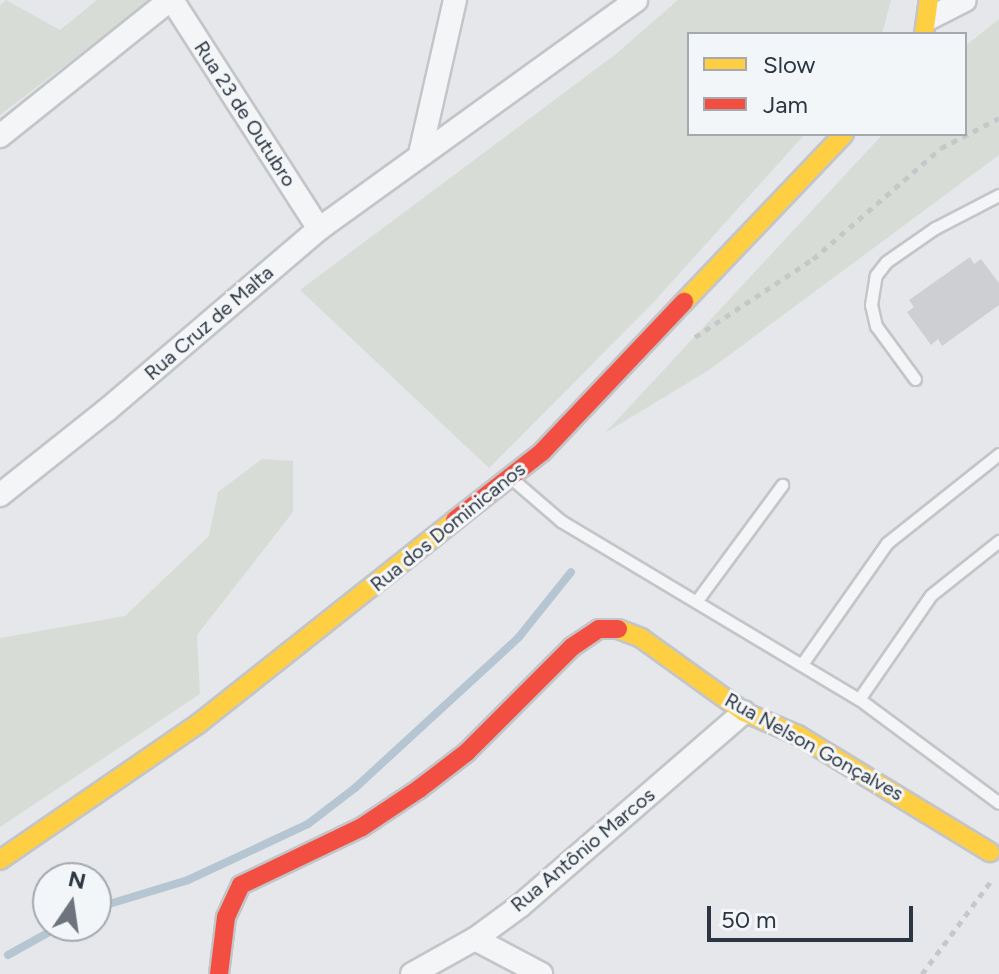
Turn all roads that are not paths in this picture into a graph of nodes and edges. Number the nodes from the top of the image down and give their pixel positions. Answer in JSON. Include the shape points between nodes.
{"nodes":[{"id":1,"x":171,"y":0,"type":"edge"},
{"id":2,"x":455,"y":0,"type":"edge"},
{"id":3,"x":636,"y":0,"type":"edge"},
{"id":4,"x":957,"y":2,"type":"edge"},
{"id":5,"x":928,"y":17,"type":"edge"},
{"id":6,"x":0,"y":136,"type":"edge"},
{"id":7,"x":842,"y":136,"type":"edge"},
{"id":8,"x":420,"y":154,"type":"junction"},
{"id":9,"x":999,"y":195,"type":"edge"},
{"id":10,"x":319,"y":229,"type":"junction"},
{"id":11,"x":915,"y":379,"type":"dead end"},
{"id":12,"x":999,"y":454,"type":"edge"},
{"id":13,"x":511,"y":478,"type":"junction"},
{"id":14,"x":782,"y":485,"type":"dead end"},
{"id":15,"x":0,"y":495,"type":"edge"},
{"id":16,"x":999,"y":541,"type":"edge"},
{"id":17,"x":698,"y":599,"type":"junction"},
{"id":18,"x":802,"y":664,"type":"junction"},
{"id":19,"x":859,"y":699,"type":"junction"},
{"id":20,"x":744,"y":712,"type":"junction"},
{"id":21,"x":999,"y":803,"type":"edge"},
{"id":22,"x":990,"y":852,"type":"road end"},
{"id":23,"x":0,"y":860,"type":"edge"},
{"id":24,"x":475,"y":939,"type":"junction"},
{"id":25,"x":219,"y":974,"type":"edge"},
{"id":26,"x":412,"y":974,"type":"edge"},
{"id":27,"x":541,"y":974,"type":"edge"}],
"edges":[{"from":1,"to":6,"type":"street"},
{"from":1,"to":10,"type":"street","name":"Rua 23 de Outubro"},
{"from":2,"to":8,"type":"street"},
{"from":3,"to":8,"type":"street","name":"Rua Cruz de Malta"},
{"from":4,"to":5,"type":"street"},
{"from":7,"to":13,"type":"street","name":"Rua dos Dominicanos","via":[[577,420]]},
{"from":8,"to":10,"type":"street","name":"Rua Cruz de Malta"},
{"from":9,"to":11,"type":"lane","via":[[935,228],[876,275],[871,305],[876,326]]},
{"from":10,"to":15,"type":"street","name":"Rua Cruz de Malta"},
{"from":12,"to":18,"type":"lane","via":[[887,543]]},
{"from":13,"to":17,"type":"lane","via":[[561,521]]},
{"from":13,"to":23,"type":"street","name":"Rua dos Dominicanos","via":[[198,724]]},
{"from":14,"to":17,"type":"lane"},
{"from":16,"to":19,"type":"lane","via":[[931,595]]},
{"from":17,"to":18,"type":"lane"},
{"from":18,"to":19,"type":"lane"},
{"from":19,"to":21,"type":"lane"},
{"from":20,"to":22,"type":"street","name":"Rua Nelson Gonçalves","via":[[810,742]]},
{"from":20,"to":24,"type":"street","name":"Rua Antônio Marcos"},
{"from":20,"to":25,"type":"street","name":"Rua Nelson Gonçalves","via":[[641,638],[610,628],[587,635],[467,752],[419,789],[362,827],[241,885],[226,917]]},
{"from":24,"to":26,"type":"street","name":"Rua Antônio Marcos"},
{"from":24,"to":27,"type":"street"}]}
